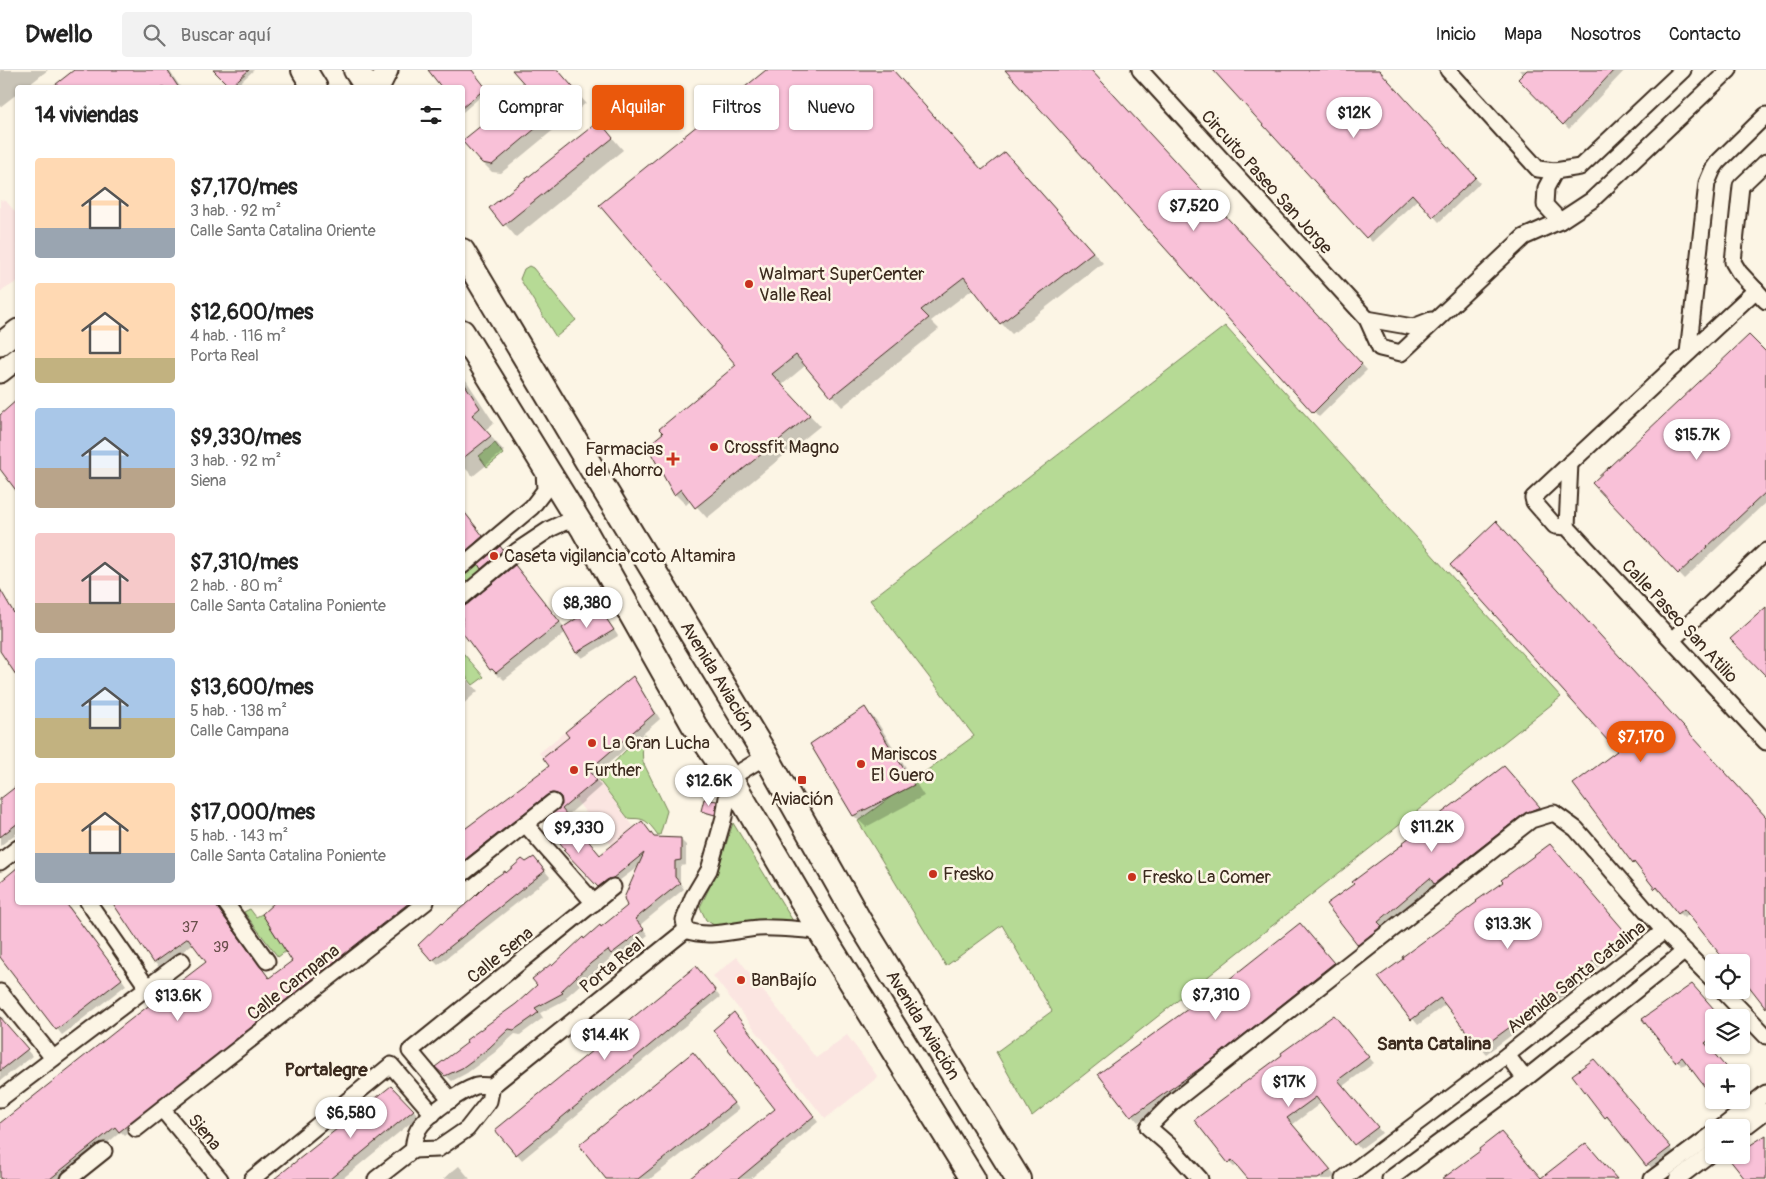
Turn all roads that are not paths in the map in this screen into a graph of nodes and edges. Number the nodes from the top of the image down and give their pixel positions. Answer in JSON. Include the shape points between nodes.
{"nodes":[{"id":1,"x":356,"y":70,"type":"edge"},
{"id":2,"x":387,"y":70,"type":"edge"},
{"id":3,"x":1140,"y":70,"type":"edge"},
{"id":4,"x":1448,"y":70,"type":"edge"},
{"id":5,"x":1683,"y":70,"type":"edge"},
{"id":6,"x":1729,"y":70,"type":"edge"},
{"id":7,"x":366,"y":85,"type":"edge"},
{"id":8,"x":380,"y":85,"type":"edge"},
{"id":9,"x":1766,"y":116,"type":"edge"},
{"id":10,"x":1766,"y":162,"type":"edge"},
{"id":11,"x":1555,"y":170,"type":"junction"},
{"id":12,"x":1560,"y":220,"type":"junction"},
{"id":13,"x":465,"y":256,"type":"edge"},
{"id":14,"x":1761,"y":295,"type":"edge"},
{"id":15,"x":1441,"y":315,"type":"junction"},
{"id":16,"x":1367,"y":318,"type":"junction"},
{"id":17,"x":15,"y":332,"type":"edge"},
{"id":18,"x":465,"y":337,"type":"edge"},
{"id":19,"x":0,"y":344,"type":"edge"},
{"id":20,"x":1688,"y":353,"type":"junction"},
{"id":21,"x":15,"y":360,"type":"edge"},
{"id":22,"x":0,"y":372,"type":"edge"},
{"id":23,"x":1570,"y":463,"type":"junction"},
{"id":24,"x":544,"y":464,"type":"junction"},
{"id":25,"x":579,"y":523,"type":"junction"},
{"id":26,"x":1567,"y":527,"type":"junction"},
{"id":27,"x":502,"y":533,"type":"junction"},
{"id":28,"x":517,"y":551,"type":"junction"},
{"id":29,"x":1766,"y":551,"type":"edge"},
{"id":30,"x":465,"y":564,"type":"edge"},
{"id":31,"x":465,"y":594,"type":"edge"},
{"id":32,"x":1672,"y":640,"type":"junction"},
{"id":33,"x":1766,"y":742,"type":"edge"},
{"id":34,"x":766,"y":756,"type":"junction"},
{"id":35,"x":730,"y":778,"type":"junction"},
{"id":36,"x":553,"y":802,"type":"dead end"},
{"id":37,"x":526,"y":825,"type":"junction"},
{"id":38,"x":15,"y":850,"type":"edge"},
{"id":39,"x":0,"y":862,"type":"edge"},
{"id":40,"x":465,"y":872,"type":"edge"},
{"id":41,"x":613,"y":888,"type":"dead end"},
{"id":42,"x":594,"y":903,"type":"junction"},
{"id":43,"x":90,"y":905,"type":"edge"},
{"id":44,"x":422,"y":905,"type":"edge"},
{"id":45,"x":232,"y":908,"type":"edge"},
{"id":46,"x":686,"y":930,"type":"junction"},
{"id":47,"x":820,"y":931,"type":"junction"},
{"id":48,"x":1664,"y":931,"type":"junction"},
{"id":49,"x":1685,"y":951,"type":"junction"},
{"id":50,"x":182,"y":961,"type":"dead end"},
{"id":51,"x":267,"y":961,"type":"dead end"},
{"id":52,"x":1705,"y":972,"type":"edge"},
{"id":53,"x":147,"y":987,"type":"junction"},
{"id":54,"x":0,"y":992,"type":"edge"},
{"id":55,"x":1731,"y":999,"type":"edge"},
{"id":56,"x":1766,"y":1036,"type":"edge"},
{"id":57,"x":1507,"y":1055,"type":"junction"},
{"id":58,"x":53,"y":1058,"type":"junction"},
{"id":59,"x":1525,"y":1079,"type":"junction"},
{"id":60,"x":492,"y":1086,"type":"junction"},
{"id":61,"x":1766,"y":1093,"type":"edge"},
{"id":62,"x":0,"y":1100,"type":"edge"},
{"id":63,"x":451,"y":1100,"type":"junction"},
{"id":64,"x":162,"y":1109,"type":"junction"},
{"id":65,"x":1766,"y":1111,"type":"edge"},
{"id":66,"x":433,"y":1114,"type":"junction"},
{"id":67,"x":1733,"y":1119,"type":"edge"},
{"id":68,"x":1750,"y":1123,"type":"edge"},
{"id":69,"x":136,"y":1128,"type":"dead end"},
{"id":70,"x":1705,"y":1140,"type":"edge"},
{"id":71,"x":412,"y":1150,"type":"junction"},
{"id":72,"x":104,"y":1151,"type":"dead end"},
{"id":73,"x":1705,"y":1158,"type":"edge"},
{"id":74,"x":79,"y":1176,"type":"edge"},
{"id":75,"x":220,"y":1179,"type":"edge"},
{"id":76,"x":252,"y":1179,"type":"edge"},
{"id":77,"x":376,"y":1179,"type":"edge"},
{"id":78,"x":973,"y":1179,"type":"edge"},
{"id":79,"x":1018,"y":1179,"type":"edge"},
{"id":80,"x":1200,"y":1179,"type":"edge"},
{"id":81,"x":1343,"y":1179,"type":"edge"},
{"id":82,"x":1390,"y":1179,"type":"edge"},
{"id":83,"x":1652,"y":1179,"type":"edge"},
{"id":84,"x":1677,"y":1179,"type":"edge"}],
"edges":[{"from":1,"to":7,"type":"main road"},
{"from":2,"to":8,"type":"main road"},
{"from":3,"to":16,"type":"street","name":"Circuito Paseo San Jorge"},
{"from":4,"to":11,"type":"street","via":[[1538,169]]},
{"from":5,"to":11,"type":"street","via":[[1580,167]]},
{"from":6,"to":12,"type":"street","name":"Circuito Paseo San Jorge","via":[[1592,200]]},
{"from":9,"to":20,"type":"street","via":[[1718,162],[1707,183]]},
{"from":10,"to":14,"type":"street","name":"Calle Paseo San Atilio","via":[[1741,186],[1733,253],[1735,267]]},
{"from":11,"to":12,"type":"street","via":[[1546,188],[1545,205]]},
{"from":12,"to":15,"type":"street","name":"Circuito Paseo San Jorge","via":[[1524,237]]},
{"from":13,"to":34,"type":"main road","name":"Avenida Aviación"},
{"from":14,"to":20,"type":"street","name":"Calle Paseo San Atilio"},
{"from":15,"to":16,"type":"street","name":"Circuito Paseo San Jorge","via":[[1413,327]]},
{"from":15,"to":16,"type":"street","name":"Circuito Paseo San Jorge","via":[[1401,353],[1380,348]]},
{"from":17,"to":19,"type":"main road"},
{"from":18,"to":24,"type":"main road"},
{"from":20,"to":23,"type":"street","name":"Calle Paseo San Atilio"},
{"from":21,"to":22,"type":"main road"},
{"from":23,"to":26,"type":"street"},
{"from":23,"to":26,"type":"street","name":"Calle Paseo San Atilio","via":[[1533,498],[1556,526]]},
{"from":24,"to":25,"type":"main road"},
{"from":24,"to":27,"type":"street","via":[[546,490]]},
{"from":25,"to":28,"type":"street","via":[[565,522]]},
{"from":25,"to":35,"type":"main road","via":[[694,725]]},
{"from":26,"to":32,"type":"street","name":"Calle Paseo San Atilio"},
{"from":27,"to":28,"type":"street"},
{"from":27,"to":30,"type":"street"},
{"from":28,"to":31,"type":"street"},
{"from":29,"to":32,"type":"street"},
{"from":32,"to":33,"type":"street","name":"Calle Paseo San Atilio"},
{"from":34,"to":35,"type":"street"},
{"from":34,"to":79,"type":"main road","name":"Avenida Aviación","via":[[858,919]]},
{"from":35,"to":46,"type":"street","via":[[724,817],[709,870],[687,912],[684,920]]},
{"from":35,"to":47,"type":"main road"},
{"from":36,"to":37,"type":"street"},
{"from":37,"to":40,"type":"street"},
{"from":37,"to":42,"type":"street"},
{"from":38,"to":39,"type":"street"},
{"from":41,"to":42,"type":"street","name":"Calle Sena"},
{"from":42,"to":63,"type":"street","name":"Calle Sena","via":[[410,1051]]},
{"from":43,"to":53,"type":"street"},
{"from":44,"to":64,"type":"street","name":"Calle Campana"},
{"from":45,"to":51,"type":"street"},
{"from":46,"to":47,"type":"street","via":[[694,933],[759,928]]},
{"from":46,"to":60,"type":"street","name":"Porta Real"},
{"from":47,"to":78,"type":"main road"},
{"from":48,"to":49,"type":"street"},
{"from":48,"to":57,"type":"street","name":"Avenida Santa Catalina"},
{"from":48,"to":80,"type":"street","via":[[1576,830],[1554,814],[1531,820],[1173,1102],[1148,1127]]},
{"from":49,"to":52,"type":"street"},
{"from":49,"to":59,"type":"street"},
{"from":50,"to":53,"type":"street"},
{"from":53,"to":58,"type":"street"},
{"from":54,"to":58,"type":"street"},
{"from":55,"to":56,"type":"street"},
{"from":57,"to":59,"type":"street"},
{"from":57,"to":81,"type":"street","name":"Avenida Santa Catalina"},
{"from":58,"to":62,"type":"street"},
{"from":59,"to":82,"type":"street"},
{"from":60,"to":63,"type":"street","name":"Porta Real","via":[[478,1085]]},
{"from":60,"to":71,"type":"street","via":[[489,1102],[467,1129],[438,1149]]},
{"from":61,"to":67,"type":"street"},
{"from":63,"to":66,"type":"street","name":"Porta Real"},
{"from":64,"to":69,"type":"street","name":"Calle Campana"},
{"from":64,"to":75,"type":"street","name":"Siena"},
{"from":65,"to":68,"type":"street"},
{"from":66,"to":71,"type":"street","name":"Porta Real","via":[[421,1125]]},
{"from":66,"to":76,"type":"street","via":[[391,1065]]},
{"from":70,"to":83,"type":"street"},
{"from":71,"to":77,"type":"street"},
{"from":72,"to":74,"type":"street"},
{"from":73,"to":84,"type":"street"}]}
